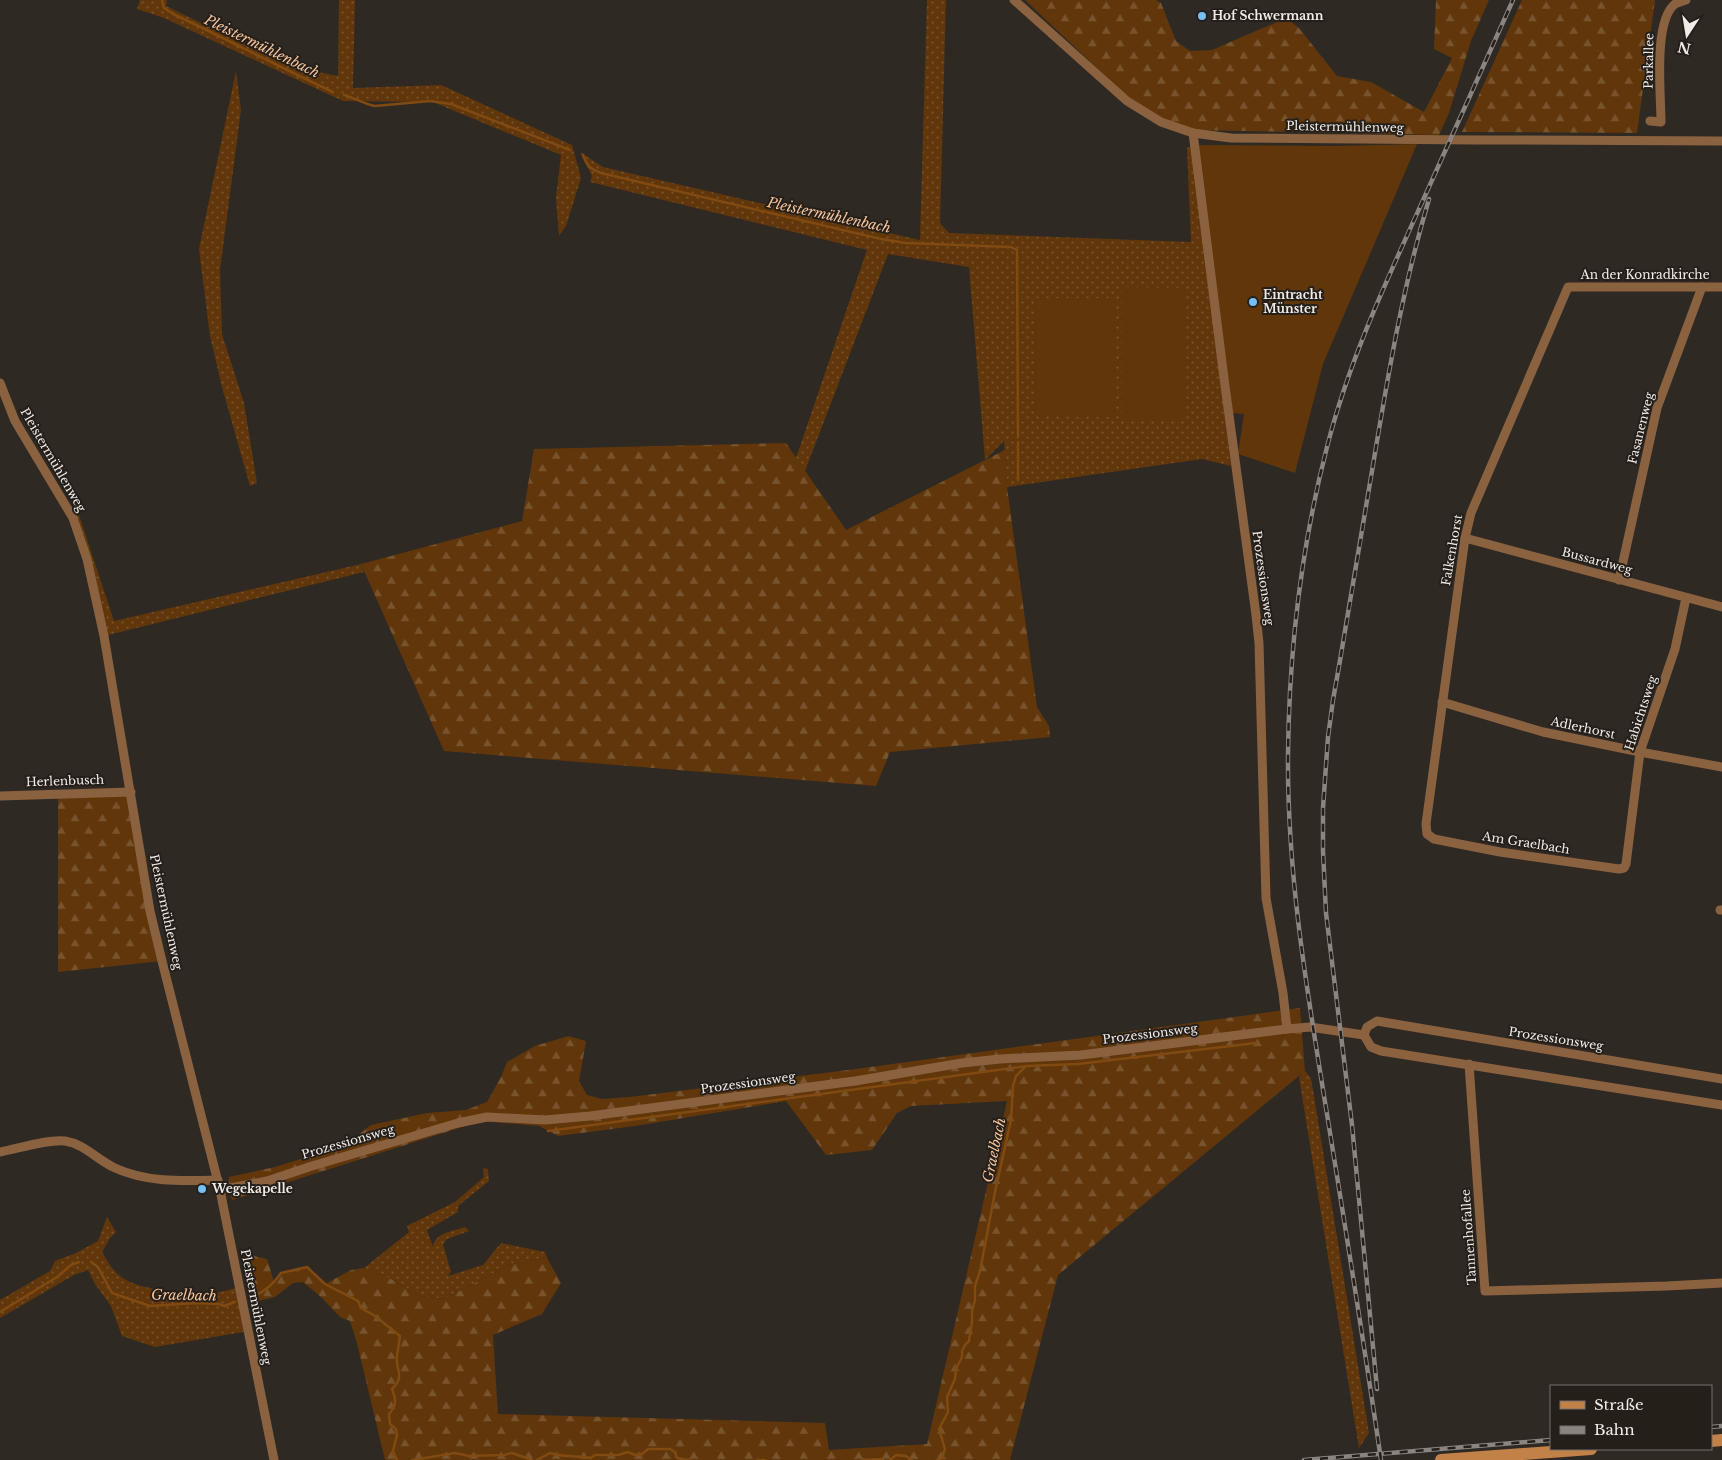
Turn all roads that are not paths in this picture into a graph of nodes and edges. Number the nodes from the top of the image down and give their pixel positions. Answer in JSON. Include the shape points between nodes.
{"nodes":[{"id":1,"x":1014,"y":0,"type":"edge"},
{"id":2,"x":1686,"y":0,"type":"edge"},
{"id":3,"x":1650,"y":121,"type":"dead end"},
{"id":4,"x":1194,"y":133,"type":"junction"},
{"id":5,"x":1722,"y":141,"type":"edge"},
{"id":6,"x":1568,"y":287,"type":"joint"},
{"id":7,"x":1702,"y":287,"type":"junction"},
{"id":8,"x":1722,"y":287,"type":"edge"},
{"id":9,"x":0,"y":383,"type":"edge"},
{"id":10,"x":1466,"y":538,"type":"junction"},
{"id":11,"x":1619,"y":580,"type":"junction"},
{"id":12,"x":1686,"y":598,"type":"junction"},
{"id":13,"x":1722,"y":607,"type":"edge"},
{"id":14,"x":1442,"y":702,"type":"junction"},
{"id":15,"x":1640,"y":752,"type":"junction"},
{"id":16,"x":1722,"y":767,"type":"edge"},
{"id":17,"x":130,"y":792,"type":"junction"},
{"id":18,"x":0,"y":796,"type":"edge"},
{"id":19,"x":1427,"y":834,"type":"joint"},
{"id":20,"x":1624,"y":868,"type":"joint"},
{"id":21,"x":1287,"y":1029,"type":"junction"},
{"id":22,"x":1364,"y":1035,"type":"junction"},
{"id":23,"x":1469,"y":1064,"type":"junction"},
{"id":24,"x":1722,"y":1079,"type":"edge"},
{"id":25,"x":1722,"y":1106,"type":"edge"},
{"id":26,"x":0,"y":1152,"type":"edge"},
{"id":27,"x":218,"y":1180,"type":"junction"},
{"id":28,"x":220,"y":1190,"type":"junction"},
{"id":29,"x":1722,"y":1283,"type":"edge"},
{"id":30,"x":1577,"y":1450,"type":"edge"},
{"id":31,"x":274,"y":1460,"type":"edge"},
{"id":32,"x":1441,"y":1460,"type":"edge"}],
"edges":[{"from":1,"to":4,"type":"street","name":"Pleistermühlenweg","via":[[1127,101],[1161,122]]},
{"from":2,"to":3,"type":"street","name":"Parkallee","via":[[1676,4],[1668,13],[1662,29],[1661,122]]},
{"from":4,"to":5,"type":"street","name":"Pleistermühlenweg","via":[[1231,138]]},
{"from":4,"to":21,"type":"street","name":"Prozessionsweg","via":[[1259,643],[1266,898]]},
{"from":6,"to":7,"type":"street","name":"An der Konradkirche"},
{"from":6,"to":10,"type":"street","name":"Falkenhorst","via":[[1471,514]]},
{"from":7,"to":8,"type":"street","name":"An der Konradkirche"},
{"from":7,"to":11,"type":"street","name":"Fasanenweg","via":[[1657,408]]},
{"from":9,"to":17,"type":"street","name":"Pleistermühlenweg","via":[[15,420],[73,518],[85,551],[104,636]]},
{"from":10,"to":11,"type":"street","name":"Bussardweg"},
{"from":10,"to":14,"type":"street","name":"Falkenhorst"},
{"from":11,"to":12,"type":"street","name":"Bussardweg"},
{"from":12,"to":13,"type":"street","name":"Bussardweg"},
{"from":12,"to":15,"type":"street","name":"Habichtsweg","via":[[1675,649]]},
{"from":14,"to":15,"type":"street","name":"Adlerhorst","via":[[1543,732]]},
{"from":14,"to":19,"type":"street","name":"Falkenhorst"},
{"from":15,"to":16,"type":"street","name":"Adlerhorst"},
{"from":15,"to":20,"type":"street","name":"Habichtsweg"},
{"from":17,"to":18,"type":"street","name":"Herlenbusch"},
{"from":17,"to":27,"type":"street","name":"Pleistermühlenweg","via":[[150,911]]},
{"from":19,"to":20,"type":"street","name":"Am Graelbach","via":[[1434,839],[1500,852]]},
{"from":21,"to":22,"type":"street","name":"Prozessionsweg","via":[[1310,1027]]},
{"from":21,"to":28,"type":"street","name":"Prozessionsweg","via":[[1081,1055],[972,1062],[855,1081],[581,1117],[545,1120],[487,1117],[296,1170],[281,1177]]},
{"from":22,"to":23,"type":"street","via":[[1371,1047],[1381,1052]]},
{"from":22,"to":24,"type":"street","name":"Prozessionsweg","via":[[1367,1027],[1376,1021]]},
{"from":23,"to":25,"type":"street"},
{"from":23,"to":29,"type":"street","name":"Tannenhofallee","via":[[1485,1291]]},
{"from":26,"to":27,"type":"street","via":[[64,1141],[83,1147],[113,1168],[134,1175],[167,1181]]},
{"from":27,"to":28,"type":"street","name":"Pleistermühlenweg"},
{"from":28,"to":31,"type":"street","name":"Pleistermühlenweg"},
{"from":30,"to":32,"type":"main road"}]}
